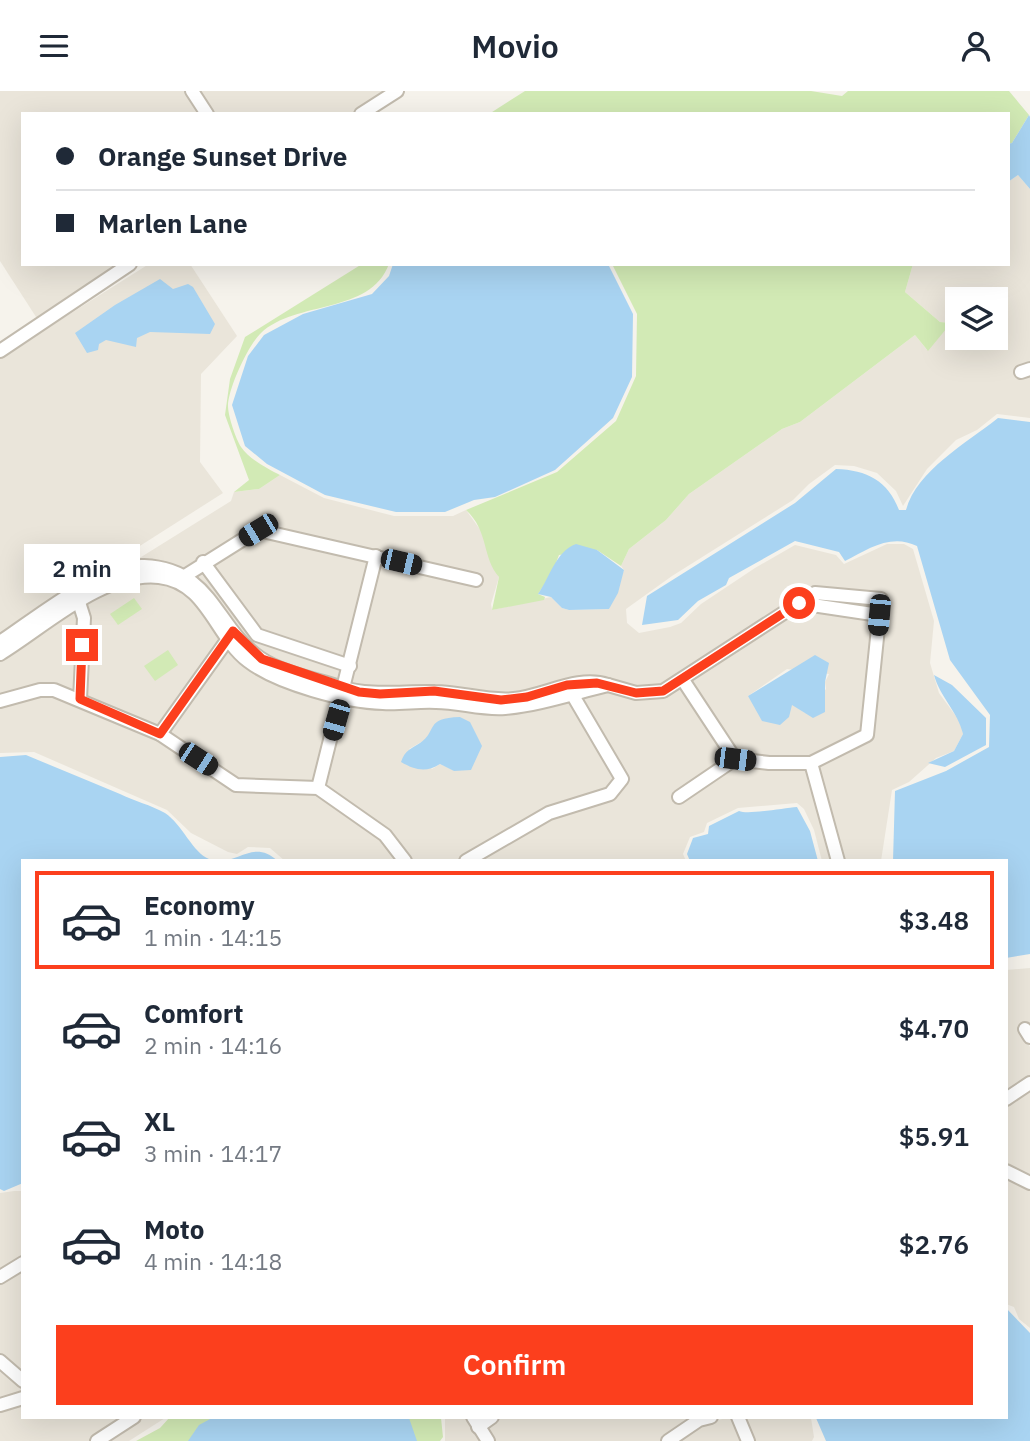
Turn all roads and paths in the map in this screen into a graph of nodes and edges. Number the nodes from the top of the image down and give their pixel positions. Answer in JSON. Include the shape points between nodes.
{"nodes":[{"id":1,"x":192,"y":91,"type":"edge"},
{"id":2,"x":397,"y":91,"type":"edge"},
{"id":3,"x":206,"y":112,"type":"edge"},
{"id":4,"x":364,"y":112,"type":"edge"},
{"id":5,"x":127,"y":266,"type":"edge"},
{"id":6,"x":0,"y":351,"type":"edge"},
{"id":7,"x":376,"y":556,"type":"junction"},
{"id":8,"x":203,"y":562,"type":"junction"},
{"id":9,"x":180,"y":578,"type":"junction"},
{"id":10,"x":475,"y":580,"type":"dead end"},
{"id":11,"x":78,"y":598,"type":"junction"},
{"id":12,"x":230,"y":634,"type":"junction"},
{"id":13,"x":0,"y":642,"type":"edge"},
{"id":14,"x":0,"y":654,"type":"edge"},
{"id":15,"x":350,"y":666,"type":"junction"},
{"id":16,"x":683,"y":680,"type":"junction"},
{"id":17,"x":568,"y":689,"type":"junction"},
{"id":18,"x":344,"y":693,"type":"junction"},
{"id":19,"x":80,"y":699,"type":"junction"},
{"id":20,"x":0,"y":701,"type":"edge"},
{"id":21,"x":160,"y":734,"type":"junction"},
{"id":22,"x":735,"y":759,"type":"junction"},
{"id":23,"x":811,"y":763,"type":"junction"},
{"id":24,"x":318,"y":788,"type":"junction"},
{"id":25,"x":679,"y":797,"type":"dead end"},
{"id":26,"x":403,"y":859,"type":"edge"},
{"id":27,"x":469,"y":859,"type":"edge"},
{"id":28,"x":837,"y":859,"type":"edge"},
{"id":29,"x":1030,"y":1083,"type":"edge"},
{"id":30,"x":1008,"y":1099,"type":"edge"},
{"id":31,"x":1008,"y":1172,"type":"edge"},
{"id":32,"x":1030,"y":1183,"type":"edge"},
{"id":33,"x":21,"y":1264,"type":"edge"},
{"id":34,"x":0,"y":1277,"type":"edge"},
{"id":35,"x":0,"y":1361,"type":"edge"},
{"id":36,"x":21,"y":1379,"type":"edge"},
{"id":37,"x":21,"y":1399,"type":"edge"},
{"id":38,"x":0,"y":1405,"type":"edge"},
{"id":39,"x":131,"y":1419,"type":"edge"},
{"id":40,"x":703,"y":1419,"type":"edge"},
{"id":41,"x":739,"y":1419,"type":"edge"},
{"id":42,"x":475,"y":1422,"type":"edge"},
{"id":43,"x":97,"y":1441,"type":"edge"},
{"id":44,"x":488,"y":1441,"type":"edge"},
{"id":45,"x":667,"y":1441,"type":"edge"},
{"id":46,"x":748,"y":1441,"type":"edge"}],
"edges":[{"from":1,"to":3,"type":"street"},
{"from":2,"to":4,"type":"street"},
{"from":5,"to":6,"type":"street"},
{"from":7,"to":8,"type":"street","via":[[258,530]]},
{"from":7,"to":10,"type":"street"},
{"from":7,"to":15,"type":"street"},
{"from":8,"to":9,"type":"street"},
{"from":8,"to":15,"type":"street","via":[[257,635]]},
{"from":9,"to":11,"type":"street","via":[[144,566],[128,567]]},
{"from":9,"to":12,"type":"street"},
{"from":11,"to":13,"type":"street"},
{"from":11,"to":14,"type":"street"},
{"from":11,"to":19,"type":"street","via":[[83,618]]},
{"from":12,"to":18,"type":"street","via":[[239,653],[255,666]]},
{"from":12,"to":21,"type":"street"},
{"from":15,"to":18,"type":"street"},
{"from":16,"to":17,"type":"street","via":[[663,691],[636,693],[597,683]]},
{"from":16,"to":22,"type":"street"},
{"from":16,"to":23,"type":"street","via":[[815,593],[881,599],[867,735]]},
{"from":17,"to":18,"type":"street","via":[[538,704],[502,708],[382,703]]},
{"from":17,"to":27,"type":"street","via":[[622,779],[610,794],[549,813]]},
{"from":18,"to":24,"type":"street"},
{"from":19,"to":20,"type":"street","via":[[40,690]]},
{"from":19,"to":21,"type":"street"},
{"from":21,"to":24,"type":"street","via":[[236,785]]},
{"from":22,"to":23,"type":"street"},
{"from":22,"to":25,"type":"street"},
{"from":23,"to":28,"type":"street"},
{"from":24,"to":26,"type":"street","via":[[384,835]]},
{"from":29,"to":30,"type":"street"},
{"from":31,"to":32,"type":"street"},
{"from":33,"to":34,"type":"street"},
{"from":35,"to":36,"type":"street"},
{"from":37,"to":38,"type":"street"},
{"from":39,"to":43,"type":"street"},
{"from":40,"to":45,"type":"street"},
{"from":41,"to":46,"type":"street"},
{"from":42,"to":44,"type":"street"}]}
